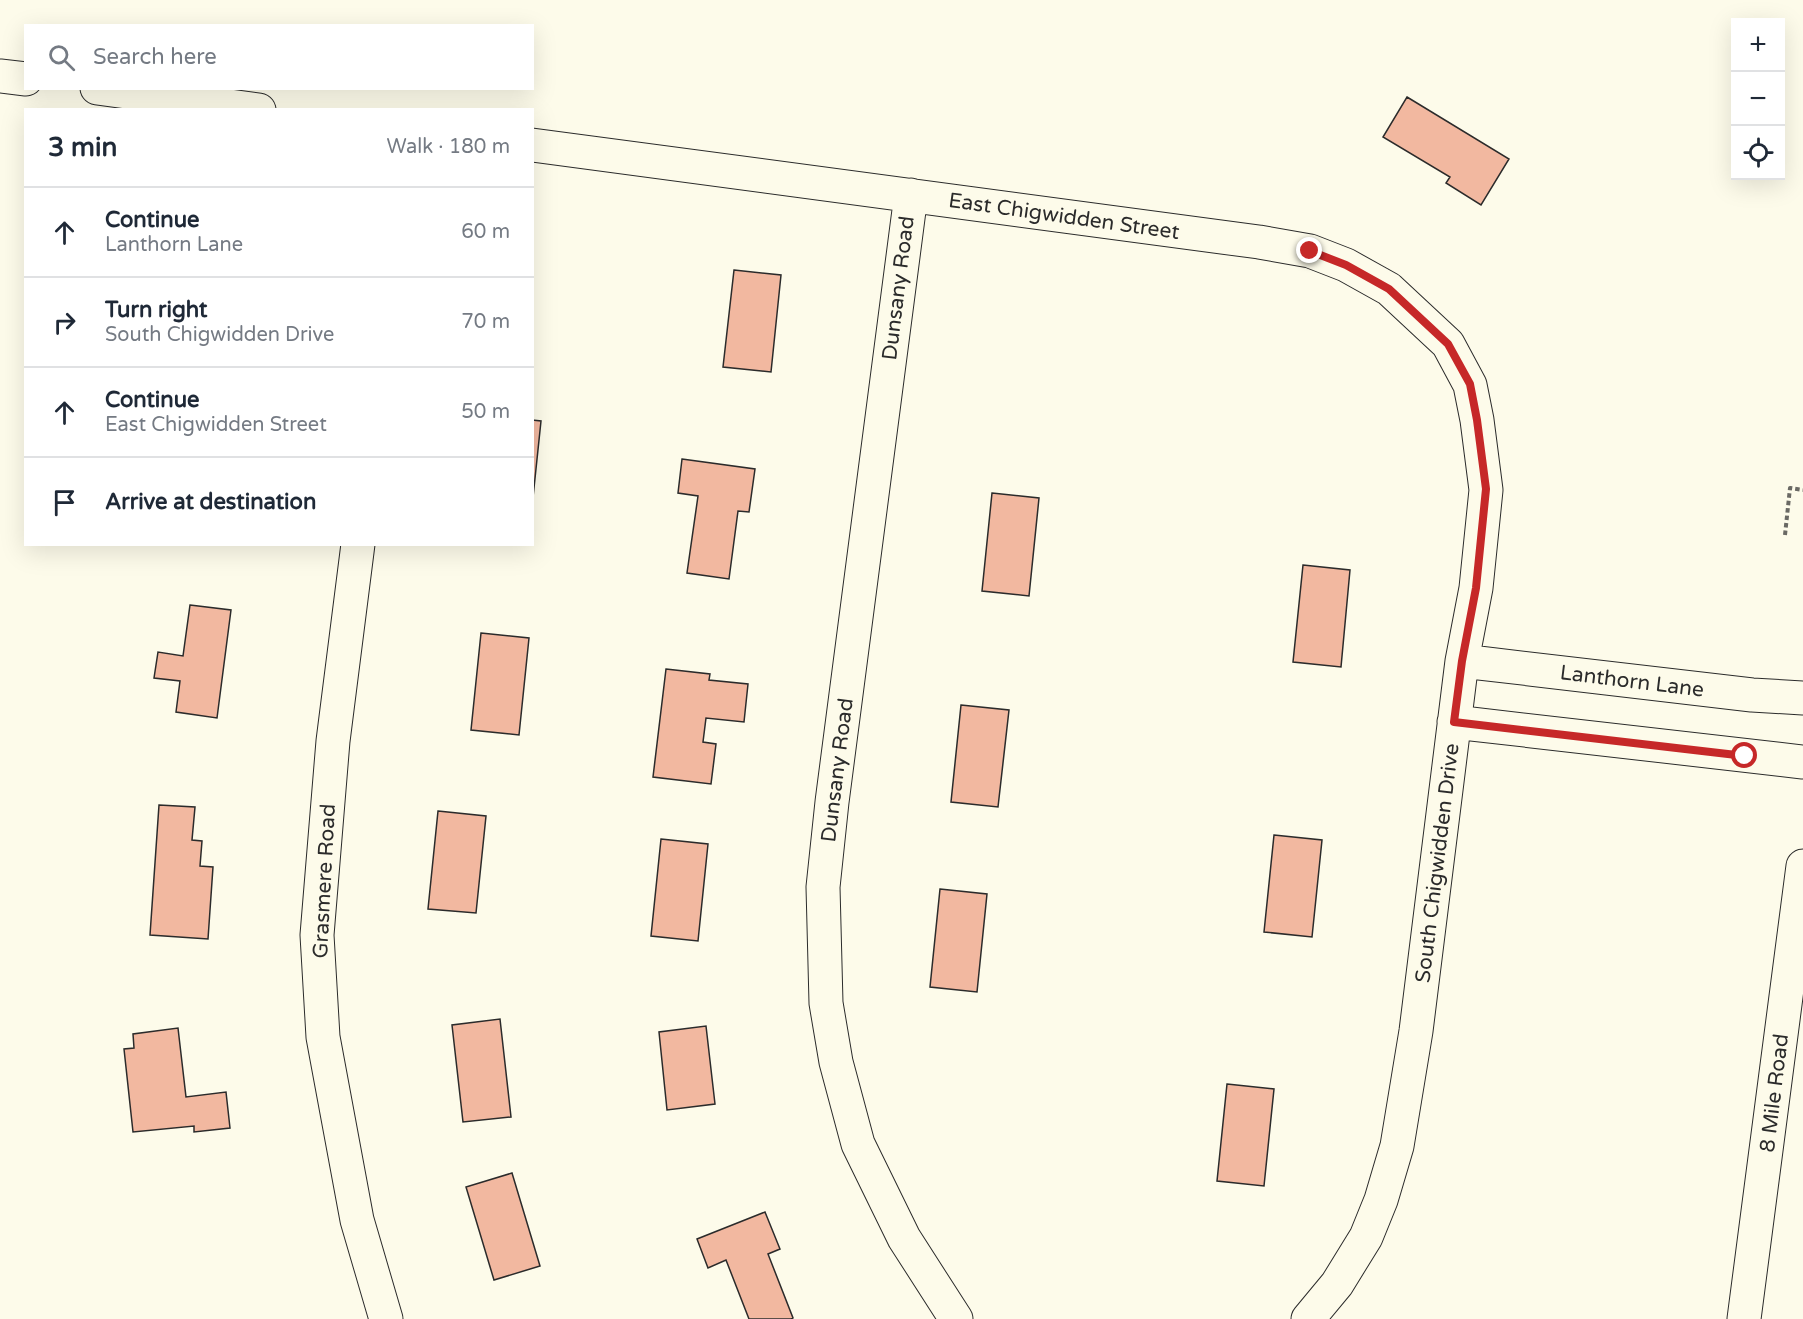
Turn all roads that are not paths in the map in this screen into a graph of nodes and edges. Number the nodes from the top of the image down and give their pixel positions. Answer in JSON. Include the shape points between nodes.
{"nodes":[{"id":1,"x":0,"y":76,"type":"edge"},
{"id":2,"x":24,"y":79,"type":"edge"},
{"id":3,"x":113,"y":90,"type":"edge"},
{"id":4,"x":244,"y":108,"type":"edge"},
{"id":5,"x":534,"y":145,"type":"edge"},
{"id":6,"x":910,"y":195,"type":"junction"},
{"id":7,"x":1470,"y":384,"type":"joint"},
{"id":8,"x":358,"y":546,"type":"edge"},
{"id":9,"x":1462,"y":661,"type":"junction"},
{"id":10,"x":1803,"y":698,"type":"edge"},
{"id":11,"x":1454,"y":722,"type":"junction"},
{"id":12,"x":1803,"y":762,"type":"edge"},
{"id":13,"x":1803,"y":866,"type":"edge"},
{"id":14,"x":386,"y":1319,"type":"edge"},
{"id":15,"x":956,"y":1319,"type":"edge"},
{"id":16,"x":1308,"y":1319,"type":"edge"},
{"id":17,"x":1744,"y":1319,"type":"edge"}],
"edges":[{"from":1,"to":2,"type":"street"},
{"from":3,"to":4,"type":"street"},
{"from":5,"to":6,"type":"street","name":"East Chigwidden Street"},
{"from":6,"to":7,"type":"street","name":"East Chigwidden Street","via":[[1310,251],[1389,289],[1448,344]]},
{"from":6,"to":15,"type":"street","name":"Dunsany Road","via":[[832,802],[824,887],[826,1003],[836,1062],[858,1144],[904,1238]]},
{"from":7,"to":9,"type":"street","name":"South Chigwidden Drive","via":[[1486,489],[1476,588]]},
{"from":8,"to":14,"type":"street","name":"Grasmere Road","via":[[333,741],[317,934],[322,1037],[357,1220]]},
{"from":9,"to":10,"type":"street","name":"Lanthorn Lane"},
{"from":9,"to":11,"type":"street","name":"South Chigwidden Drive"},
{"from":11,"to":12,"type":"street"},
{"from":11,"to":16,"type":"street","name":"South Chigwidden Drive","via":[[1416,1031],[1396,1146],[1366,1237],[1337,1284]]},
{"from":13,"to":17,"type":"street","name":"8 Mile Road"}]}
